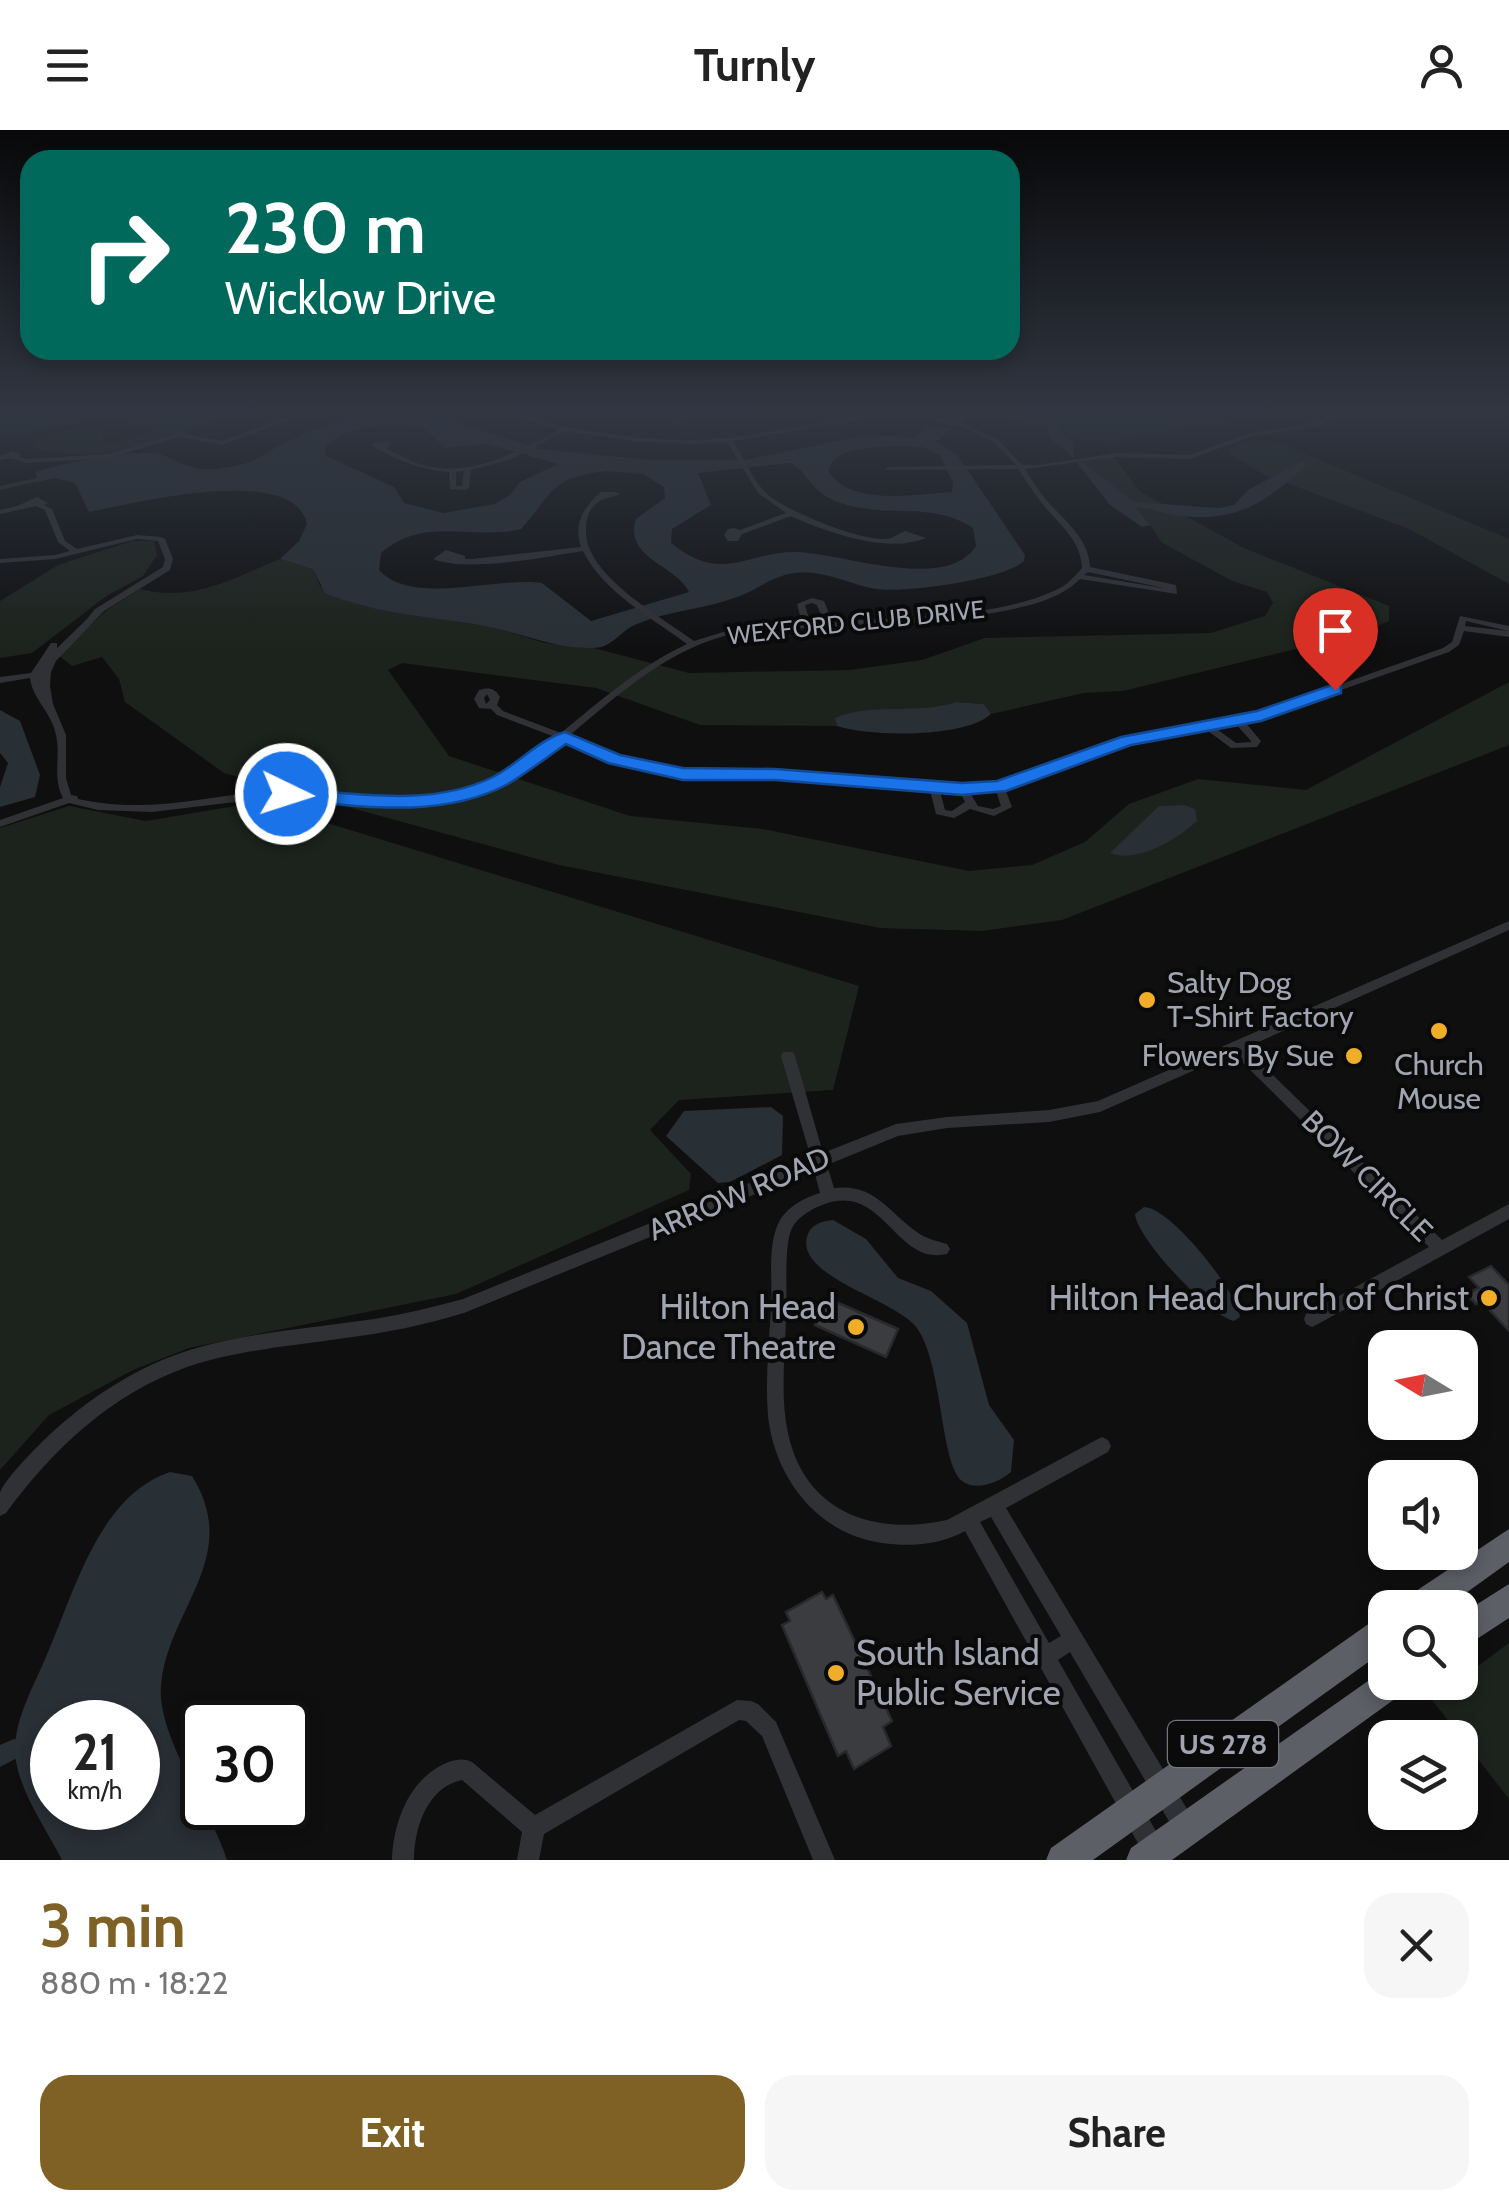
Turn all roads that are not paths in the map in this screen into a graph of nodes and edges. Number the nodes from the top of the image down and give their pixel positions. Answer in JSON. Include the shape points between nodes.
{"nodes":[{"id":1,"x":762,"y":491,"type":"edge"},
{"id":2,"x":1034,"y":491,"type":"edge"},
{"id":3,"x":598,"y":498,"type":"dead end"},
{"id":4,"x":0,"y":512,"type":"edge"},
{"id":5,"x":790,"y":514,"type":"junction"},
{"id":6,"x":739,"y":533,"type":"dead end"},
{"id":7,"x":893,"y":540,"type":"dead end"},
{"id":8,"x":582,"y":548,"type":"junction"},
{"id":9,"x":76,"y":552,"type":"junction"},
{"id":10,"x":462,"y":558,"type":"dead end"},
{"id":11,"x":0,"y":561,"type":"edge"},
{"id":12,"x":1084,"y":573,"type":"junction"},
{"id":13,"x":829,"y":624,"type":"junction"},
{"id":14,"x":806,"y":626,"type":"junction"},
{"id":15,"x":1509,"y":631,"type":"edge"},
{"id":16,"x":692,"y":643,"type":"junction"},
{"id":17,"x":38,"y":674,"type":"junction"},
{"id":18,"x":0,"y":680,"type":"edge"},
{"id":19,"x":491,"y":704,"type":"dead end"},
{"id":20,"x":1238,"y":720,"type":"junction"},
{"id":21,"x":1208,"y":726,"type":"junction"},
{"id":22,"x":565,"y":737,"type":"junction"},
{"id":23,"x":999,"y":786,"type":"junction"},
{"id":24,"x":934,"y":787,"type":"junction"},
{"id":25,"x":962,"y":789,"type":"junction"},
{"id":26,"x":72,"y":795,"type":"junction"},
{"id":27,"x":970,"y":804,"type":"junction"},
{"id":28,"x":4,"y":823,"type":"edge"},
{"id":29,"x":1509,"y":925,"type":"edge"},
{"id":30,"x":1238,"y":1048,"type":"junction"},
{"id":31,"x":788,"y":1056,"type":"dead end"},
{"id":32,"x":818,"y":1160,"type":"junction"},
{"id":33,"x":828,"y":1194,"type":"junction"},
{"id":34,"x":1509,"y":1211,"type":"edge"},
{"id":35,"x":942,"y":1248,"type":"dead end"},
{"id":36,"x":1441,"y":1249,"type":"junction"},
{"id":37,"x":1312,"y":1319,"type":"dead end"},
{"id":38,"x":1102,"y":1446,"type":"dead end"},
{"id":39,"x":994,"y":1504,"type":"junction"},
{"id":40,"x":0,"y":1507,"type":"edge"},
{"id":41,"x":968,"y":1519,"type":"junction"},
{"id":42,"x":1509,"y":1544,"type":"edge"},
{"id":43,"x":1444,"y":1590,"type":"edge"},
{"id":44,"x":1509,"y":1600,"type":"edge"},
{"id":45,"x":1478,"y":1622,"type":"edge"},
{"id":46,"x":1074,"y":1639,"type":"junction"},
{"id":47,"x":1368,"y":1643,"type":"edge"},
{"id":48,"x":1045,"y":1656,"type":"junction"},
{"id":49,"x":1368,"y":1699,"type":"edge"},
{"id":50,"x":1162,"y":1787,"type":"junction"},
{"id":51,"x":1132,"y":1811,"type":"junction"},
{"id":52,"x":534,"y":1828,"type":"junction"},
{"id":53,"x":1186,"y":1829,"type":"junction"},
{"id":54,"x":1149,"y":1856,"type":"edge"},
{"id":55,"x":404,"y":1860,"type":"edge"},
{"id":56,"x":528,"y":1860,"type":"edge"},
{"id":57,"x":824,"y":1860,"type":"edge"},
{"id":58,"x":1063,"y":1860,"type":"edge"}],
"edges":[{"from":1,"to":5,"type":"street"},
{"from":2,"to":12,"type":"street","via":[[1082,544]]},
{"from":3,"to":8,"type":"street","via":[[582,520]]},
{"from":4,"to":9,"type":"street","via":[[44,501],[40,506],[48,509],[62,542]]},
{"from":5,"to":6,"type":"street"},
{"from":5,"to":7,"type":"street"},
{"from":8,"to":10,"type":"street"},
{"from":8,"to":16,"type":"street","via":[[598,571]]},
{"from":9,"to":11,"type":"street"},
{"from":9,"to":17,"type":"street","via":[[137,537],[161,539],[169,559],[167,568],[101,609]]},
{"from":12,"to":12,"type":"street","via":[[1173,587],[1174,592]]},
{"from":12,"to":13,"type":"street","name":"WEXFORD CLUB DRIVE","via":[[1062,592],[1031,603],[938,618]]},
{"from":13,"to":14,"type":"street","name":"WEXFORD CLUB DRIVE"},
{"from":13,"to":14,"type":"street","via":[[821,603],[812,600],[801,604]]},
{"from":14,"to":16,"type":"street","name":"WEXFORD CLUB DRIVE","via":[[738,630]]},
{"from":15,"to":20,"type":"street","via":[[1460,628],[1446,650]]},
{"from":16,"to":22,"type":"street","name":"WEXFORD CLUB DRIVE","via":[[652,664]]},
{"from":17,"to":18,"type":"street"},
{"from":17,"to":26,"type":"street","via":[[62,736],[60,786]]},
{"from":19,"to":22,"type":"street"},
{"from":20,"to":21,"type":"street"},
{"from":20,"to":21,"type":"street","via":[[1254,746],[1234,746]]},
{"from":21,"to":23,"type":"street","via":[[1127,740]]},
{"from":22,"to":24,"type":"street","via":[[666,772]]},
{"from":22,"to":26,"type":"street","name":"WEXFORD CLUB DRIVE","via":[[510,774],[463,794],[410,802],[260,793],[144,813],[119,812]]},
{"from":23,"to":25,"type":"street"},
{"from":23,"to":27,"type":"street","via":[[1005,810],[983,812]]},
{"from":24,"to":25,"type":"street"},
{"from":24,"to":27,"type":"street","via":[[940,812],[954,815]]},
{"from":25,"to":27,"type":"street"},
{"from":26,"to":28,"type":"street"},
{"from":29,"to":30,"type":"street","name":"ARROW ROAD"},
{"from":30,"to":32,"type":"street","name":"ARROW ROAD","via":[[1071,1114],[922,1124]]},
{"from":30,"to":36,"type":"street","name":"BOW CIRCLE"},
{"from":31,"to":32,"type":"street"},
{"from":32,"to":33,"type":"street"},
{"from":32,"to":40,"type":"street","name":"ARROW ROAD","via":[[426,1318],[224,1349],[157,1370],[80,1418]]},
{"from":33,"to":35,"type":"street","via":[[866,1198],[918,1244]]},
{"from":33,"to":41,"type":"street","via":[[791,1216],[783,1232],[777,1350],[779,1428],[788,1458],[824,1506],[867,1532],[922,1537]]},
{"from":34,"to":36,"type":"street","name":"BOW CIRCLE"},
{"from":36,"to":37,"type":"street"},
{"from":38,"to":39,"type":"street"},
{"from":39,"to":41,"type":"street"},
{"from":39,"to":46,"type":"street"},
{"from":41,"to":48,"type":"street"},
{"from":42,"to":43,"type":"highway"},
{"from":44,"to":45,"type":"highway"},
{"from":46,"to":48,"type":"street"},
{"from":46,"to":50,"type":"street"},
{"from":47,"to":50,"type":"highway","number":"US 278"},
{"from":48,"to":51,"type":"street"},
{"from":49,"to":53,"type":"highway","number":"US 278"},
{"from":50,"to":51,"type":"highway","number":"US 278"},
{"from":50,"to":53,"type":"street"},
{"from":51,"to":54,"type":"street"},
{"from":51,"to":58,"type":"highway","number":"US 278"},
{"from":52,"to":55,"type":"street","via":[[464,1768],[455,1768],[416,1807],[406,1828]]},
{"from":52,"to":56,"type":"street"},
{"from":52,"to":57,"type":"street","via":[[716,1719],[750,1710],[770,1729]]},
{"from":53,"to":54,"type":"highway","number":"US 278"}]}
